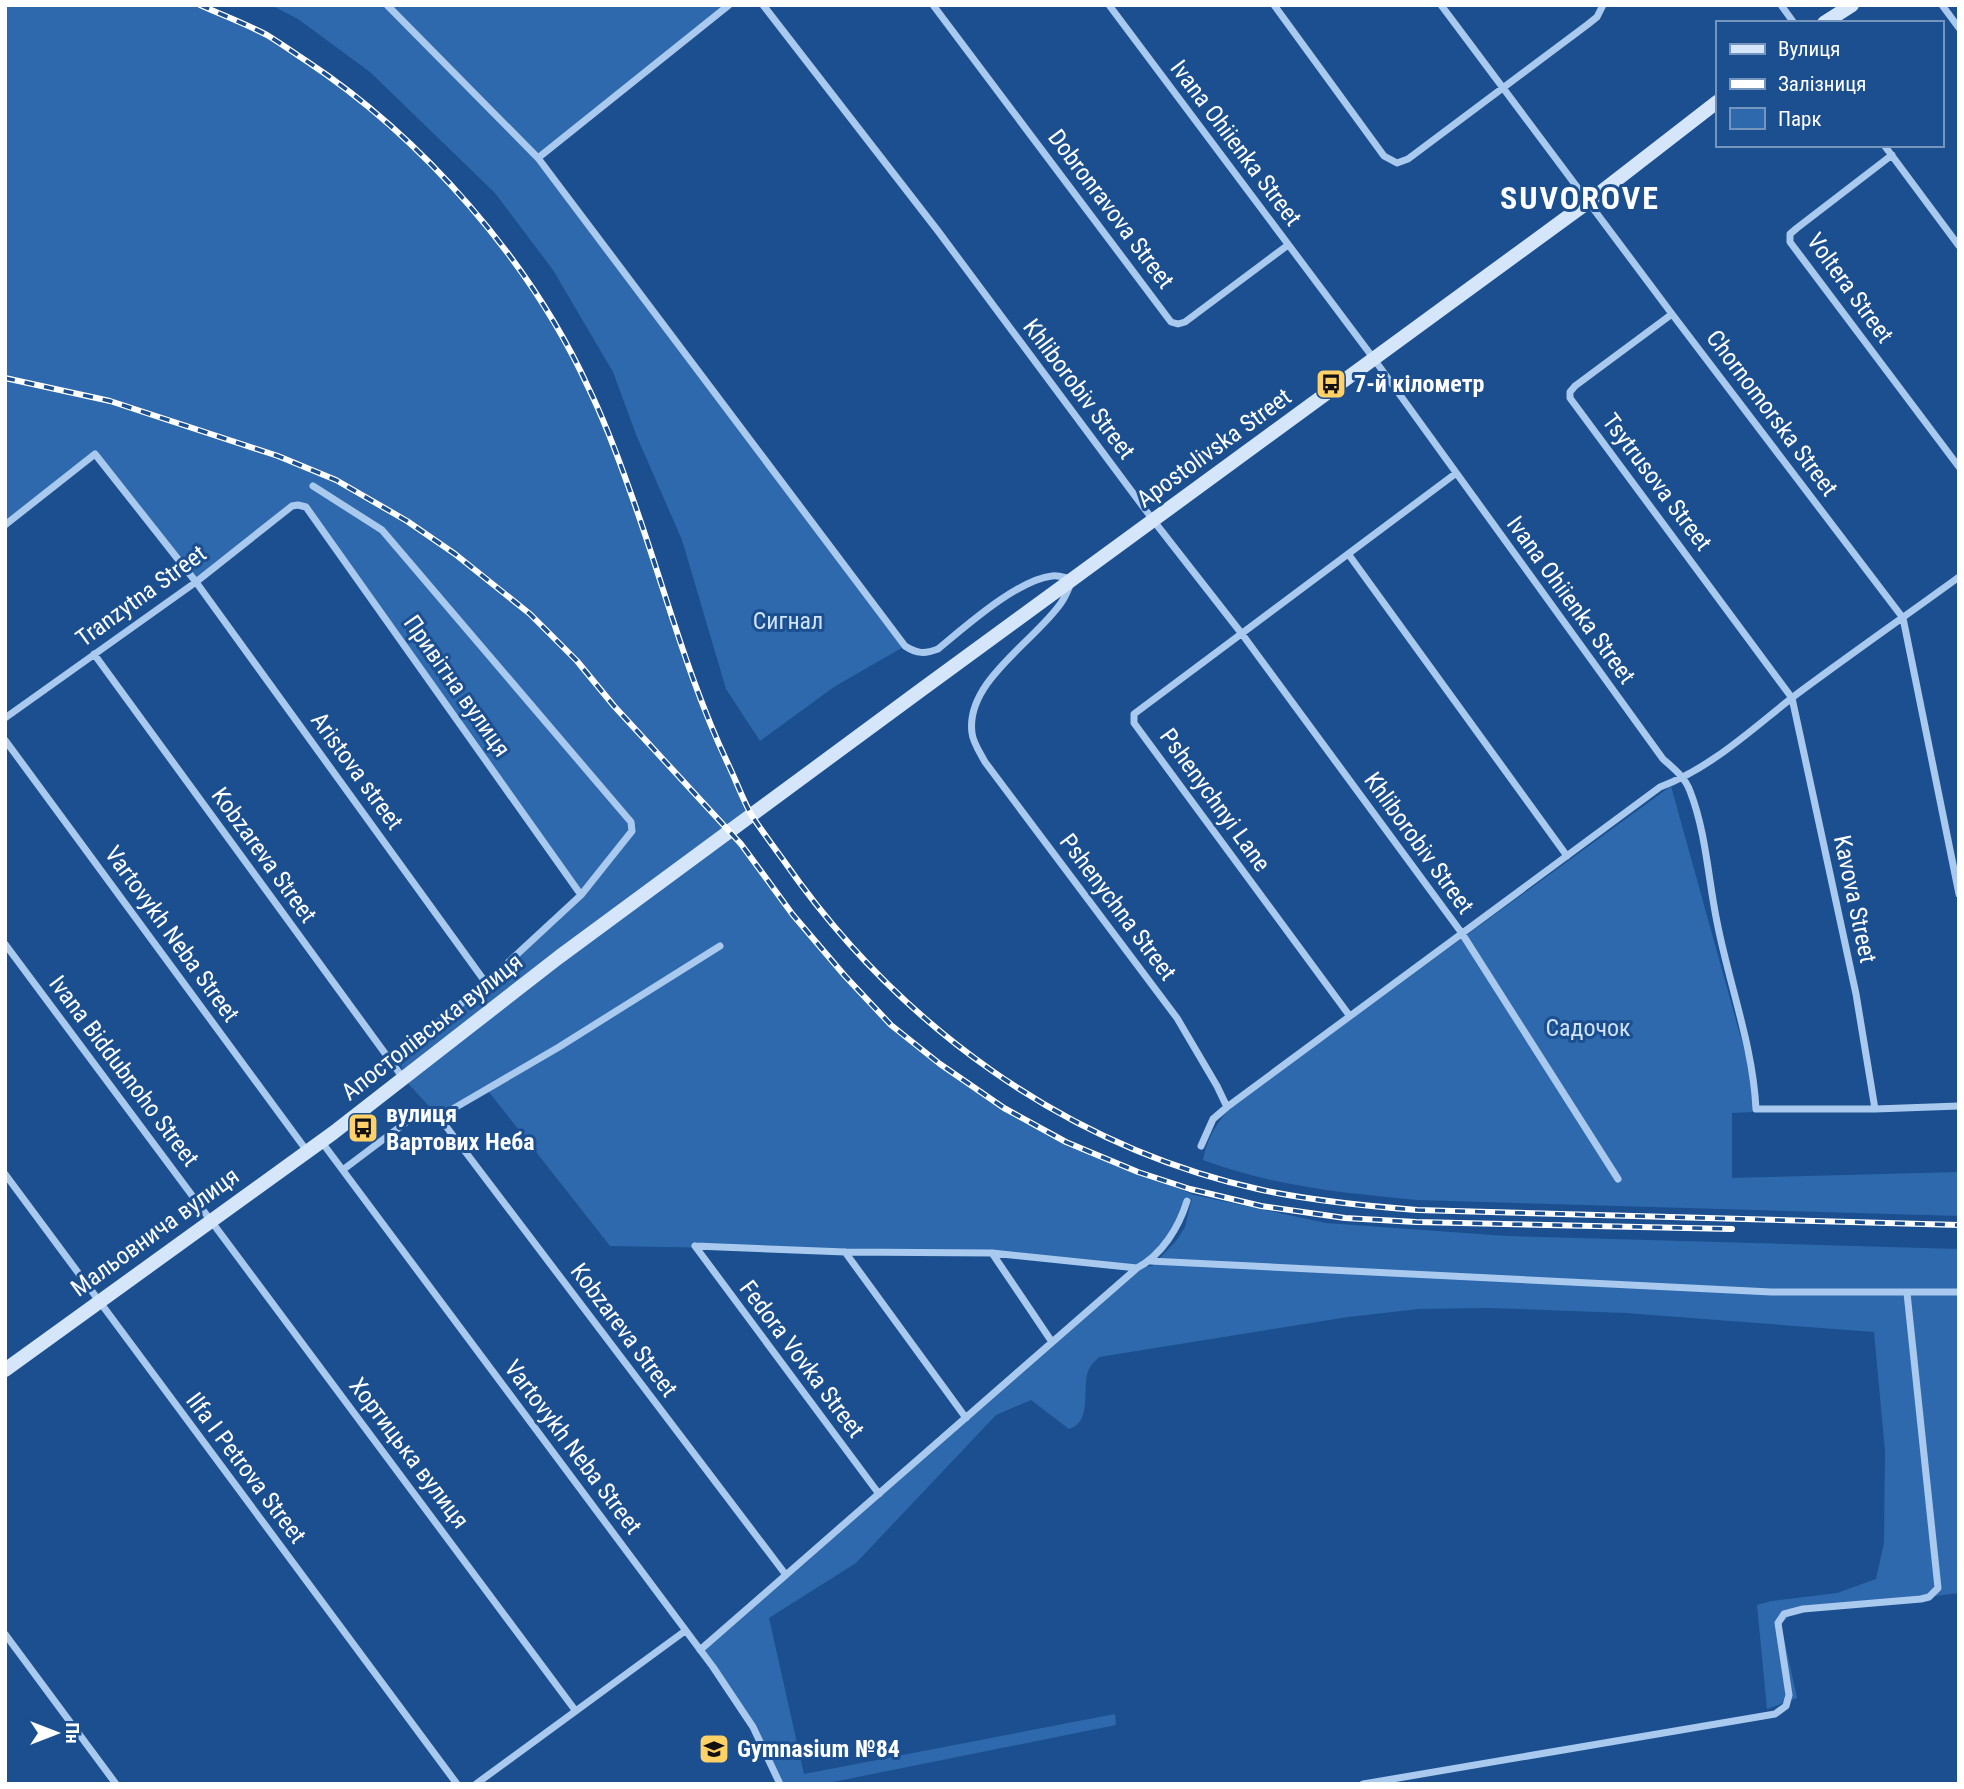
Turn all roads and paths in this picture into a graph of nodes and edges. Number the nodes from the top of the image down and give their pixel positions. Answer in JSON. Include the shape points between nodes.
{"nodes":[{"id":1,"x":387,"y":5,"type":"edge"},
{"id":2,"x":729,"y":5,"type":"edge"},
{"id":3,"x":763,"y":5,"type":"edge"},
{"id":4,"x":933,"y":5,"type":"edge"},
{"id":5,"x":1109,"y":5,"type":"edge"},
{"id":6,"x":1273,"y":5,"type":"edge"},
{"id":7,"x":1441,"y":5,"type":"edge"},
{"id":8,"x":1603,"y":5,"type":"edge"},
{"id":9,"x":1781,"y":5,"type":"edge"},
{"id":10,"x":1852,"y":5,"type":"edge"},
{"id":11,"x":1942,"y":5,"type":"edge"},
{"id":12,"x":1793,"y":21,"type":"edge"},
{"id":13,"x":1827,"y":21,"type":"edge"},
{"id":14,"x":1959,"y":28,"type":"edge"},
{"id":15,"x":1502,"y":87,"type":"junction"},
{"id":16,"x":1716,"y":103,"type":"edge"},
{"id":17,"x":1886,"y":147,"type":"edge"},
{"id":18,"x":1892,"y":155,"type":"junction"},
{"id":19,"x":538,"y":158,"type":"junction"},
{"id":20,"x":1588,"y":202,"type":"junction"},
{"id":21,"x":1288,"y":245,"type":"junction"},
{"id":22,"x":1959,"y":246,"type":"edge"},
{"id":23,"x":1672,"y":314,"type":"junction"},
{"id":24,"x":1374,"y":359,"type":"junction"},
{"id":25,"x":1959,"y":467,"type":"edge"},
{"id":26,"x":1455,"y":474,"type":"junction"},
{"id":27,"x":313,"y":486,"type":"dead end"},
{"id":28,"x":298,"y":505,"type":"joint"},
{"id":29,"x":1153,"y":520,"type":"junction"},
{"id":30,"x":5,"y":525,"type":"edge"},
{"id":31,"x":1349,"y":555,"type":"junction"},
{"id":32,"x":1959,"y":577,"type":"edge"},
{"id":33,"x":1073,"y":579,"type":"junction"},
{"id":34,"x":196,"y":582,"type":"junction"},
{"id":35,"x":1903,"y":618,"type":"junction"},
{"id":36,"x":1242,"y":634,"type":"junction"},
{"id":37,"x":94,"y":654,"type":"junction"},
{"id":38,"x":1792,"y":698,"type":"junction"},
{"id":39,"x":5,"y":718,"type":"edge"},
{"id":40,"x":5,"y":740,"type":"edge"},
{"id":41,"x":1683,"y":778,"type":"junction"},
{"id":42,"x":1567,"y":856,"type":"junction"},
{"id":43,"x":1959,"y":894,"type":"edge"},
{"id":44,"x":581,"y":895,"type":"junction"},
{"id":45,"x":1461,"y":932,"type":"junction"},
{"id":46,"x":5,"y":944,"type":"edge"},
{"id":47,"x":720,"y":946,"type":"dead end"},
{"id":48,"x":486,"y":983,"type":"junction"},
{"id":49,"x":1349,"y":1015,"type":"junction"},
{"id":50,"x":391,"y":1062,"type":"junction"},
{"id":51,"x":404,"y":1078,"type":"junction"},
{"id":52,"x":1959,"y":1106,"type":"edge"},
{"id":53,"x":1227,"y":1107,"type":"junction"},
{"id":54,"x":1875,"y":1109,"type":"junction"},
{"id":55,"x":439,"y":1116,"type":"junction"},
{"id":56,"x":327,"y":1137,"type":"junction"},
{"id":57,"x":1201,"y":1146,"type":"dead end"},
{"id":58,"x":307,"y":1151,"type":"junction"},
{"id":59,"x":344,"y":1170,"type":"junction"},
{"id":60,"x":5,"y":1174,"type":"edge"},
{"id":61,"x":1618,"y":1179,"type":"dead end"},
{"id":62,"x":1187,"y":1201,"type":"dead end"},
{"id":63,"x":212,"y":1220,"type":"junction"},
{"id":64,"x":845,"y":1252,"type":"junction"},
{"id":65,"x":992,"y":1253,"type":"junction"},
{"id":66,"x":1150,"y":1261,"type":"junction"},
{"id":67,"x":1137,"y":1268,"type":"junction"},
{"id":68,"x":1959,"y":1292,"type":"edge"},
{"id":69,"x":1907,"y":1293,"type":"junction"},
{"id":70,"x":98,"y":1301,"type":"junction"},
{"id":71,"x":1052,"y":1342,"type":"junction"},
{"id":72,"x":5,"y":1370,"type":"edge"},
{"id":73,"x":966,"y":1418,"type":"junction"},
{"id":74,"x":879,"y":1494,"type":"junction"},
{"id":75,"x":786,"y":1575,"type":"junction"},
{"id":76,"x":685,"y":1631,"type":"junction"},
{"id":77,"x":5,"y":1634,"type":"edge"},
{"id":78,"x":700,"y":1650,"type":"junction"},
{"id":79,"x":575,"y":1710,"type":"junction"},
{"id":80,"x":116,"y":1784,"type":"edge"},
{"id":81,"x":457,"y":1784,"type":"edge"},
{"id":82,"x":476,"y":1784,"type":"edge"},
{"id":83,"x":780,"y":1784,"type":"edge"},
{"id":84,"x":1363,"y":1784,"type":"edge"}],
"edges":[{"from":1,"to":19,"type":"street"},
{"from":2,"to":19,"type":"street"},
{"from":3,"to":29,"type":"street","name":"Khliborobiv Street"},
{"from":4,"to":21,"type":"street","name":"Dobronravova Street","via":[[1171,321],[1185,321]]},
{"from":5,"to":21,"type":"street","name":"Ivana Ohiienka Street"},
{"from":6,"to":15,"type":"street","via":[[1390,161],[1408,159]]},
{"from":7,"to":15,"type":"street","name":"Chornomorska Street"},
{"from":8,"to":15,"type":"street","via":[[1597,16]]},
{"from":9,"to":12,"type":"street"},
{"from":10,"to":13,"type":"street"},
{"from":11,"to":14,"type":"street"},
{"from":15,"to":20,"type":"street","name":"Chornomorska Street"},
{"from":16,"to":20,"type":"street","name":"Apostolivska Street"},
{"from":17,"to":18,"type":"street"},
{"from":18,"to":22,"type":"street"},
{"from":18,"to":25,"type":"street","name":"Voltera Street","via":[[1797,228],[1790,234],[1790,242]]},
{"from":19,"to":33,"type":"street","via":[[905,646],[925,654],[938,649],[1014,591],[1055,575]]},
{"from":20,"to":23,"type":"street","name":"Chornomorska Street"},
{"from":20,"to":24,"type":"street","name":"Apostolivska Street"},
{"from":21,"to":24,"type":"street","name":"Ivana Ohiienka Street"},
{"from":23,"to":35,"type":"street","name":"Chornomorska Street"},
{"from":23,"to":38,"type":"street","name":"Tsytrusova Street","via":[[1575,386],[1570,398]]},
{"from":24,"to":26,"type":"street","name":"Ivana Ohiienka Street"},
{"from":24,"to":29,"type":"street","name":"Apostolivska Street"},
{"from":26,"to":31,"type":"street"},
{"from":26,"to":41,"type":"street","name":"Ivana Ohiienka Street","via":[[1663,759]]},
{"from":27,"to":44,"type":"street","via":[[382,530],[631,822],[632,831]]},
{"from":28,"to":34,"type":"street","name":"Tranzytna Street"},
{"from":28,"to":44,"type":"street","name":"Привітна вулиця","via":[[306,507]]},
{"from":29,"to":33,"type":"street","name":"Apostolivska Street"},
{"from":29,"to":36,"type":"street","name":"Khliborobiv Street"},
{"from":30,"to":34,"type":"street","name":"Aristova street","via":[[95,454]]},
{"from":31,"to":36,"type":"street"},
{"from":31,"to":42,"type":"street"},
{"from":32,"to":35,"type":"street"},
{"from":33,"to":51,"type":"street","name":"Апостолівська вулиця","via":[[559,957]]},
{"from":33,"to":53,"type":"street","name":"Pshenychna Street","via":[[1061,603],[980,695],[972,715],[972,735],[985,762],[1178,1018]]},
{"from":34,"to":37,"type":"street","name":"Tranzytna Street"},
{"from":34,"to":48,"type":"street","name":"Aristova street"},
{"from":35,"to":38,"type":"street"},
{"from":35,"to":43,"type":"street","name":"Chornomorska Street"},
{"from":36,"to":45,"type":"street","name":"Khliborobiv Street"},
{"from":36,"to":49,"type":"street","name":"Pshenychnyi Lane","via":[[1140,707],[1134,723]]},
{"from":37,"to":39,"type":"street","name":"Tranzytna Street"},
{"from":37,"to":50,"type":"street","name":"Kobzareva Street"},
{"from":38,"to":41,"type":"street","via":[[1745,737]]},
{"from":38,"to":54,"type":"street","name":"Kavova Street","via":[[1856,994]]},
{"from":40,"to":58,"type":"street","name":"Vartovykh Neba Street"},
{"from":41,"to":42,"type":"street","via":[[1660,787]]},
{"from":41,"to":54,"type":"street","name":"Ivana Ohiienka Street","via":[[1705,851],[1755,1079],[1756,1109]]},
{"from":42,"to":45,"type":"street"},
{"from":44,"to":48,"type":"street"},
{"from":45,"to":49,"type":"street"},
{"from":45,"to":61,"type":"street","name":"Khliborobiv Street"},
{"from":46,"to":63,"type":"street","name":"Ivana Biddubnoho Street"},
{"from":47,"to":55,"type":"street"},
{"from":48,"to":50,"type":"street"},
{"from":49,"to":53,"type":"street"},
{"from":50,"to":51,"type":"street","name":"Kobzareva Street"},
{"from":51,"to":56,"type":"street","name":"Апостолівська вулиця"},
{"from":52,"to":54,"type":"street","name":"Ivana Ohiienka Street"},
{"from":53,"to":57,"type":"street","via":[[1213,1119]]},
{"from":55,"to":59,"type":"street","via":[[409,1120]]},
{"from":55,"to":75,"type":"street","name":"Kobzareva Street"},
{"from":56,"to":58,"type":"street","name":"Мальовнича вулиця"},
{"from":56,"to":59,"type":"street","name":"Vartovykh Neba Street"},
{"from":58,"to":63,"type":"street","name":"Мальовнича вулиця"},
{"from":59,"to":76,"type":"street","name":"Vartovykh Neba Street"},
{"from":60,"to":70,"type":"street","name":"Ilfa I Petrova Street"},
{"from":62,"to":66,"type":"street","via":[[1170,1237]]},
{"from":63,"to":70,"type":"street","name":"Мальовнича вулиця"},
{"from":63,"to":79,"type":"street","name":"Хортицька вулиця"},
{"from":64,"to":65,"type":"street"},
{"from":64,"to":73,"type":"street"},
{"from":64,"to":74,"type":"street","name":"Fedora Vovka Street","via":[[695,1246]]},
{"from":65,"to":67,"type":"street"},
{"from":65,"to":71,"type":"street"},
{"from":66,"to":67,"type":"street"},
{"from":66,"to":69,"type":"street","via":[[1771,1292]]},
{"from":67,"to":71,"type":"street"},
{"from":68,"to":69,"type":"street"},
{"from":69,"to":84,"type":"street","via":[[1938,1588],[1934,1593],[1921,1599],[1784,1614],[1778,1623],[1789,1695],[1786,1706],[1775,1714]]},
{"from":70,"to":72,"type":"street","name":"Мальовнича вулиця"},
{"from":70,"to":81,"type":"street","name":"Ilfa I Petrova Street"},
{"from":71,"to":73,"type":"street"},
{"from":73,"to":74,"type":"street"},
{"from":74,"to":75,"type":"street"},
{"from":75,"to":78,"type":"street"},
{"from":76,"to":78,"type":"street","name":"Vartovykh Neba Street"},
{"from":76,"to":79,"type":"street"},
{"from":77,"to":80,"type":"street"},
{"from":78,"to":83,"type":"street","name":"Vartovykh Neba Street","via":[[753,1727]]},
{"from":79,"to":82,"type":"street"}]}
